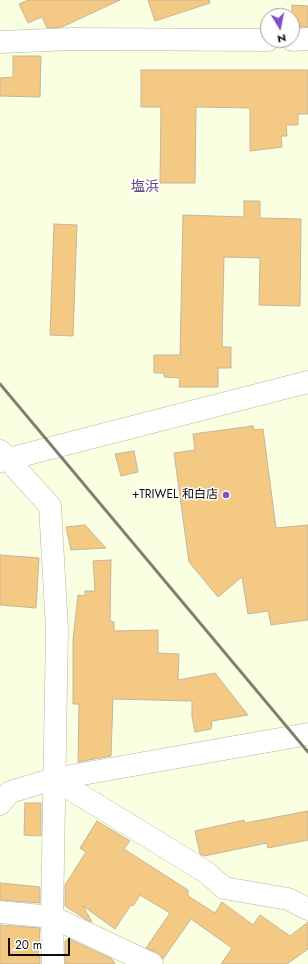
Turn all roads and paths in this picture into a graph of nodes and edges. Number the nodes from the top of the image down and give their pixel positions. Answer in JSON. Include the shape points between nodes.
{"nodes":[{"id":1,"x":260,"y":40,"type":"edge"},
{"id":2,"x":0,"y":42,"type":"edge"},
{"id":3,"x":308,"y":382,"type":"edge"},
{"id":4,"x":3,"y":457,"type":"edge"},
{"id":5,"x":308,"y":734,"type":"edge"},
{"id":6,"x":54,"y":779,"type":"junction"},
{"id":7,"x":3,"y":794,"type":"edge"},
{"id":8,"x":308,"y":909,"type":"edge"},
{"id":9,"x":0,"y":912,"type":"edge"},
{"id":10,"x":52,"y":917,"type":"junction"},
{"id":11,"x":52,"y":964,"type":"edge"},
{"id":12,"x":152,"y":964,"type":"edge"}],
"edges":[{"from":1,"to":2,"type":"street"},
{"from":3,"to":4,"type":"street"},
{"from":4,"to":6,"type":"street","via":[[50,506],[57,628]]},
{"from":5,"to":6,"type":"street"},
{"from":6,"to":7,"type":"street"},
{"from":6,"to":8,"type":"street","via":[[206,872],[224,888],[288,899]]},
{"from":6,"to":10,"type":"street"},
{"from":9,"to":10,"type":"street"},
{"from":10,"to":11,"type":"street"},
{"from":10,"to":12,"type":"street"}]}
